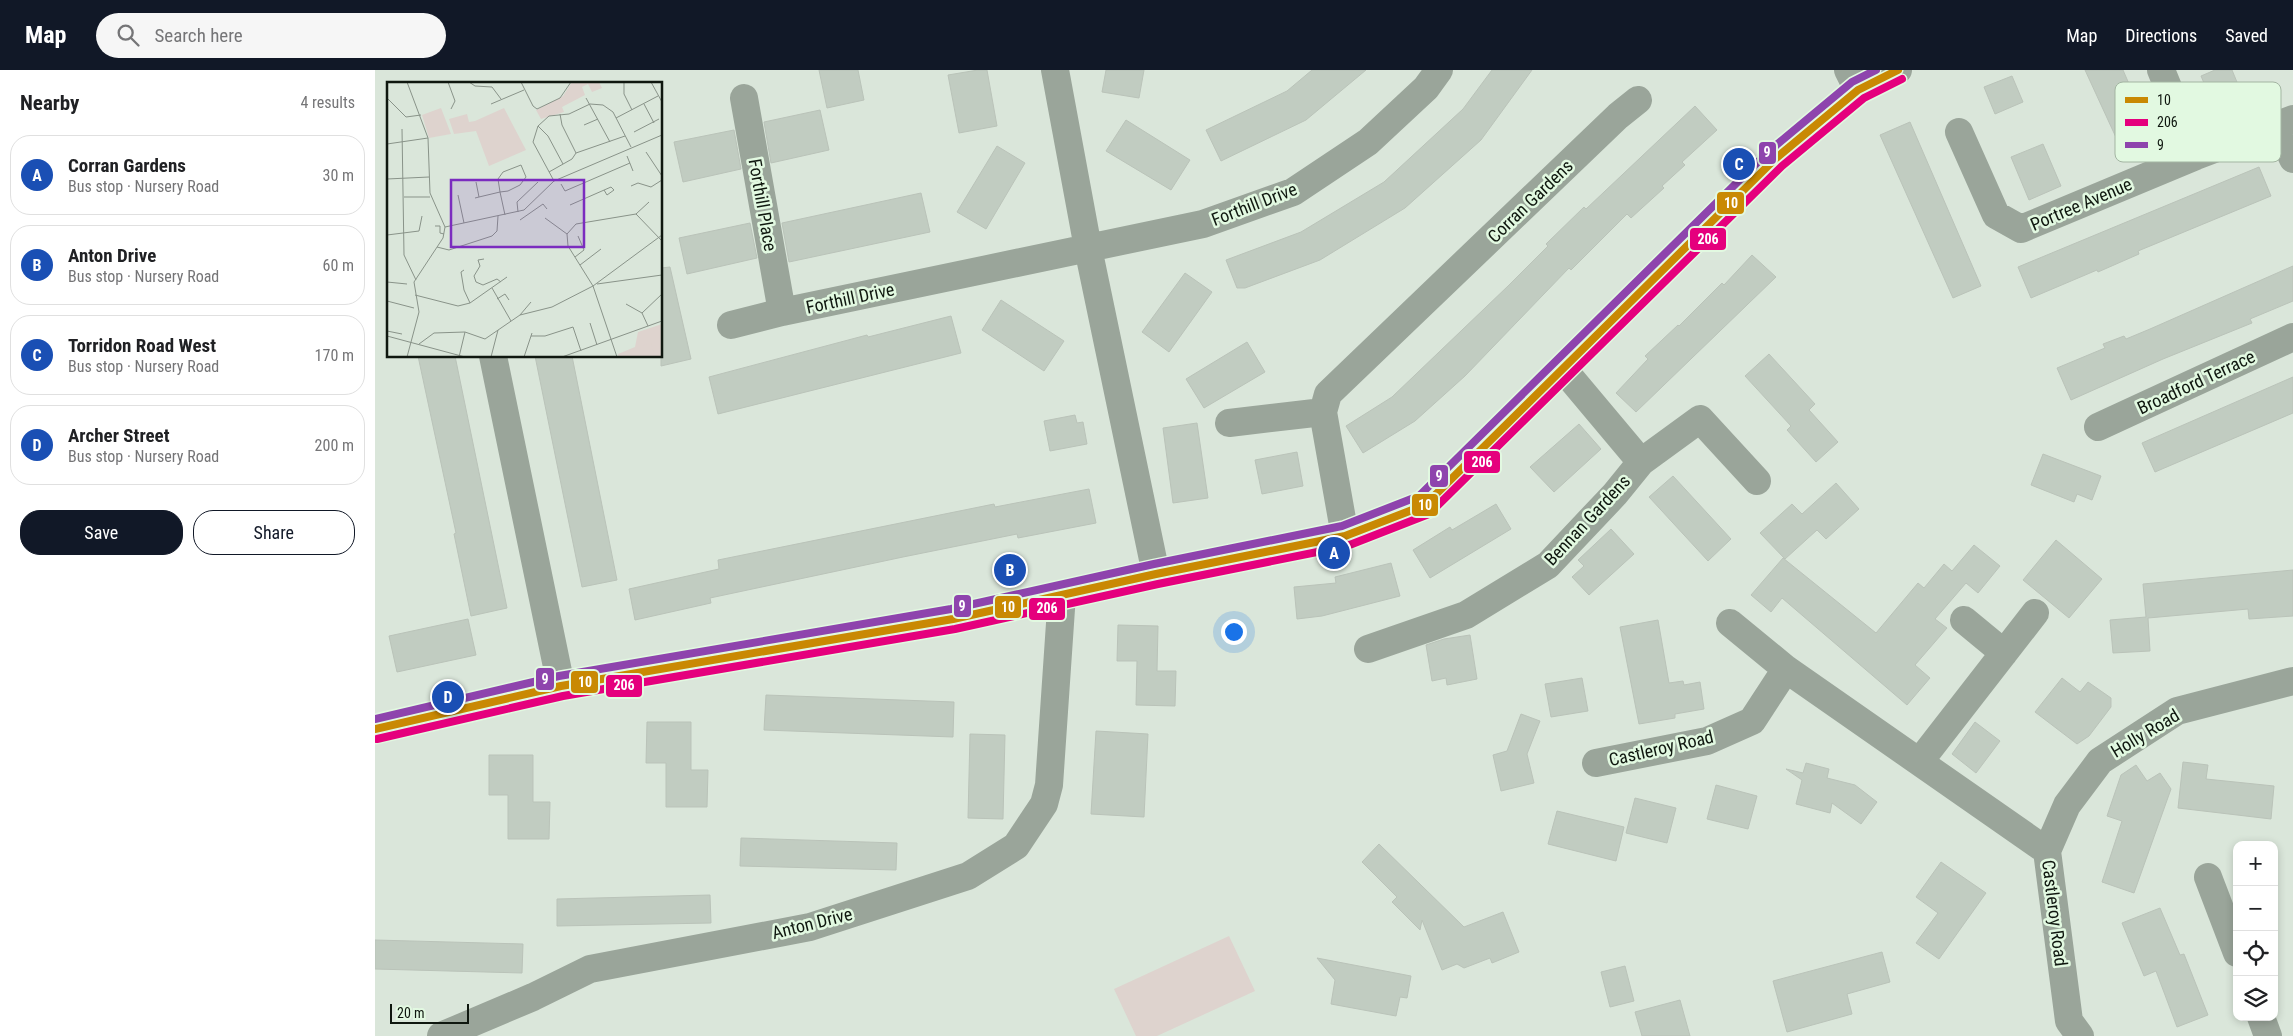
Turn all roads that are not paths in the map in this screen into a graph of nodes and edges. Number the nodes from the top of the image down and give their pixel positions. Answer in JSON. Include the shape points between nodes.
{"nodes":[{"id":1,"x":1055,"y":70,"type":"edge"},
{"id":2,"x":1439,"y":70,"type":"edge"},
{"id":3,"x":1898,"y":70,"type":"edge"},
{"id":4,"x":2161,"y":70,"type":"edge"},
{"id":5,"x":1853,"y":80,"type":"edge"},
{"id":6,"x":2166,"y":82,"type":"edge"},
{"id":7,"x":744,"y":98,"type":"dead end"},
{"id":8,"x":1639,"y":100,"type":"dead end"},
{"id":9,"x":2285,"y":123,"type":"edge"},
{"id":10,"x":1959,"y":132,"type":"dead end"},
{"id":11,"x":2293,"y":159,"type":"edge"},
{"id":12,"x":2182,"y":162,"type":"edge"},
{"id":13,"x":1088,"y":248,"type":"junction"},
{"id":14,"x":782,"y":312,"type":"junction"},
{"id":15,"x":731,"y":325,"type":"dead end"},
{"id":16,"x":2293,"y":337,"type":"edge"},
{"id":17,"x":493,"y":358,"type":"edge"},
{"id":18,"x":1563,"y":369,"type":"junction"},
{"id":19,"x":1323,"y":412,"type":"junction"},
{"id":20,"x":1229,"y":423,"type":"dead end"},
{"id":21,"x":2098,"y":427,"type":"dead end"},
{"id":22,"x":1641,"y":462,"type":"junction"},
{"id":23,"x":1757,"y":481,"type":"dead end"},
{"id":24,"x":1345,"y":536,"type":"junction"},
{"id":25,"x":1156,"y":574,"type":"junction"},
{"id":26,"x":1062,"y":594,"type":"junction"},
{"id":27,"x":2035,"y":613,"type":"dead end"},
{"id":28,"x":1965,"y":620,"type":"dead end"},
{"id":29,"x":1730,"y":624,"type":"dead end"},
{"id":30,"x":1368,"y":648,"type":"dead end"},
{"id":31,"x":2004,"y":652,"type":"junction"},
{"id":32,"x":1786,"y":669,"type":"junction"},
{"id":33,"x":2293,"y":681,"type":"edge"},
{"id":34,"x":561,"y":686,"type":"junction"},
{"id":35,"x":375,"y":729,"type":"edge"},
{"id":36,"x":1920,"y":761,"type":"junction"},
{"id":37,"x":1596,"y":763,"type":"dead end"},
{"id":38,"x":2047,"y":851,"type":"junction"},
{"id":39,"x":2208,"y":877,"type":"dead end"},
{"id":40,"x":2233,"y":943,"type":"edge"},
{"id":41,"x":2262,"y":1021,"type":"edge"},
{"id":42,"x":441,"y":1036,"type":"edge"},
{"id":43,"x":2080,"y":1036,"type":"edge"},
{"id":44,"x":2268,"y":1036,"type":"edge"}],
"edges":[{"from":1,"to":13,"type":"street"},
{"from":2,"to":13,"type":"street","name":"Forthill Drive","via":[[1425,88],[1368,142],[1293,192],[1203,224]]},
{"from":3,"to":5,"type":"street"},
{"from":4,"to":6,"type":"street"},
{"from":5,"to":18,"type":"street"},
{"from":7,"to":14,"type":"street","name":"Forthill Place"},
{"from":8,"to":19,"type":"street","name":"Corran Gardens","via":[[1618,116],[1328,394]]},
{"from":9,"to":11,"type":"street"},
{"from":10,"to":12,"type":"street","name":"Portree Avenue","via":[[1996,215],[2021,230]]},
{"from":13,"to":14,"type":"street","name":"Forthill Drive"},
{"from":13,"to":25,"type":"street"},
{"from":14,"to":15,"type":"street","name":"Forthill Drive"},
{"from":16,"to":21,"type":"street","name":"Broadford Terrace"},
{"from":17,"to":34,"type":"street"},
{"from":18,"to":22,"type":"street","name":"Bennan Gardens"},
{"from":18,"to":24,"type":"street","via":[[1425,505]]},
{"from":19,"to":20,"type":"street"},
{"from":19,"to":24,"type":"street"},
{"from":22,"to":23,"type":"street","name":"Bennan Gardens","via":[[1700,419]]},
{"from":22,"to":30,"type":"street","name":"Bennan Gardens","via":[[1548,565],[1467,615]]},
{"from":24,"to":25,"type":"street"},
{"from":25,"to":26,"type":"street"},
{"from":26,"to":34,"type":"street","via":[[953,619]]},
{"from":26,"to":42,"type":"street","name":"Anton Drive","via":[[1049,784],[1043,804],[1016,846],[968,876],[810,927],[590,969]]},
{"from":27,"to":31,"type":"street"},
{"from":28,"to":31,"type":"street"},
{"from":29,"to":32,"type":"street","name":"Castleroy Road"},
{"from":31,"to":36,"type":"street"},
{"from":32,"to":36,"type":"street","name":"Castleroy Road"},
{"from":32,"to":37,"type":"street","name":"Castleroy Road","via":[[1752,721],[1707,741]]},
{"from":33,"to":38,"type":"street","name":"Holly Road","via":[[2177,711],[2100,761],[2067,805]]},
{"from":34,"to":35,"type":"street"},
{"from":36,"to":38,"type":"street","name":"Castleroy Road"},
{"from":38,"to":43,"type":"street","name":"Castleroy Road","via":[[2069,1021]]},
{"from":39,"to":40,"type":"street"},
{"from":41,"to":44,"type":"street"}]}
